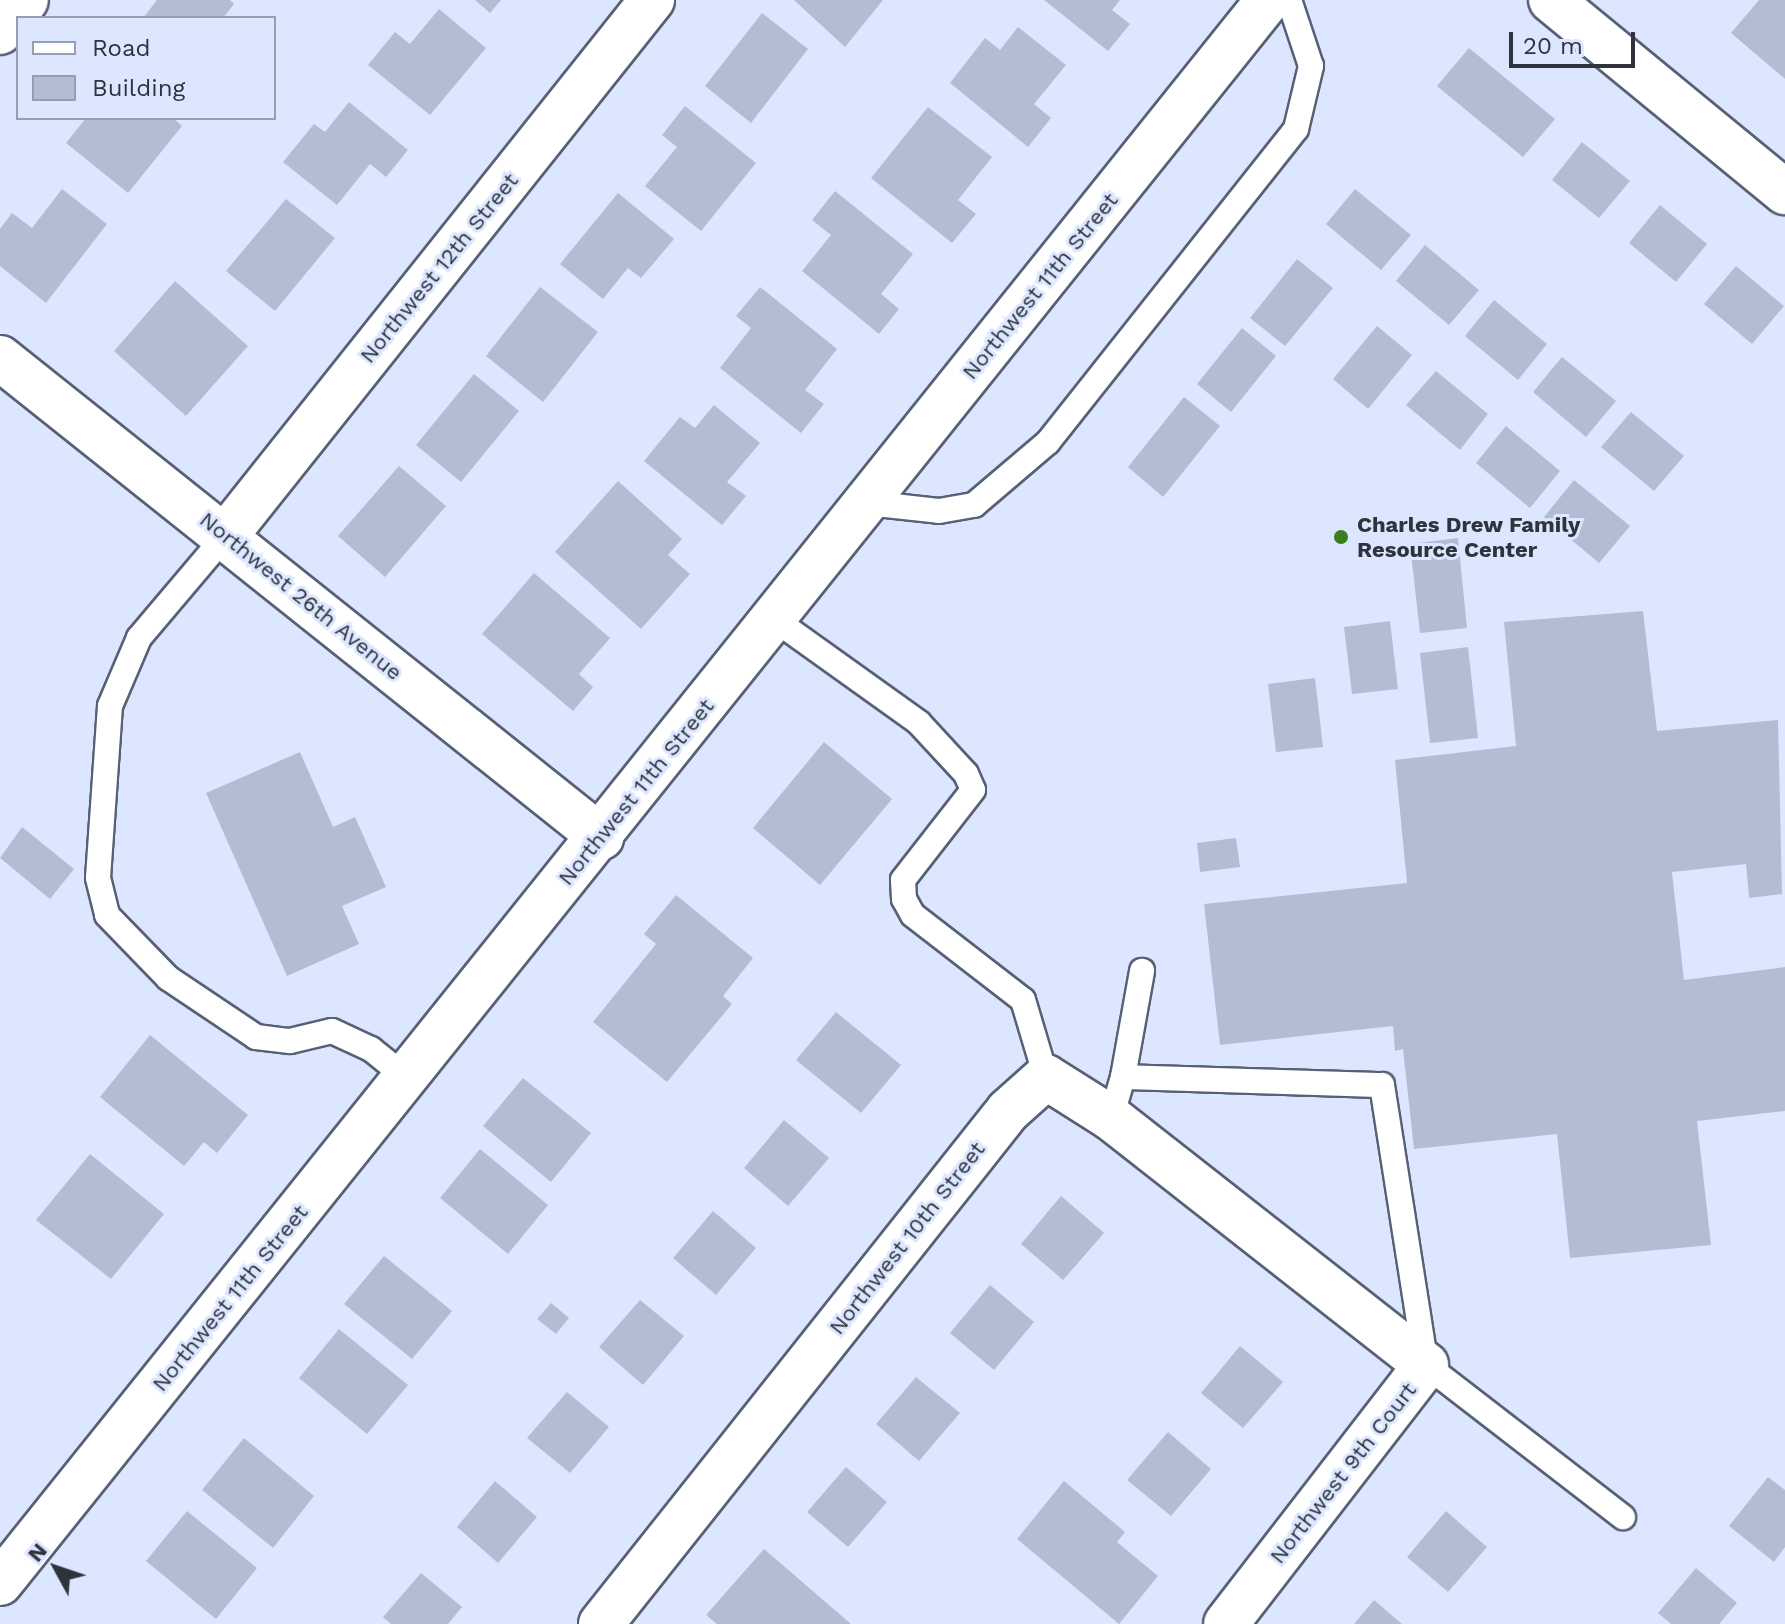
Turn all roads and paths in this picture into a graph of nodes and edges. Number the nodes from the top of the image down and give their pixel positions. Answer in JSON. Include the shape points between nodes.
{"nodes":[{"id":1,"x":26,"y":0,"type":"edge"},
{"id":2,"x":652,"y":0,"type":"edge"},
{"id":3,"x":1268,"y":0,"type":"edge"},
{"id":4,"x":1289,"y":0,"type":"edge"},
{"id":5,"x":1551,"y":0,"type":"edge"},
{"id":6,"x":0,"y":32,"type":"edge"},
{"id":7,"x":1785,"y":192,"type":"edge"},
{"id":8,"x":0,"y":358,"type":"edge"},
{"id":9,"x":867,"y":503,"type":"junction"},
{"id":10,"x":226,"y":535,"type":"junction"},
{"id":11,"x":774,"y":619,"type":"junction"},
{"id":12,"x":601,"y":837,"type":"junction"},
{"id":13,"x":1142,"y":971,"type":"dead end"},
{"id":14,"x":1046,"y":1077,"type":"junction"},
{"id":15,"x":407,"y":1078,"type":"junction"},
{"id":16,"x":1117,"y":1098,"type":"junction"},
{"id":17,"x":1426,"y":1365,"type":"junction"},
{"id":18,"x":1623,"y":1517,"type":"dead end"},
{"id":19,"x":0,"y":1583,"type":"edge"},
{"id":20,"x":601,"y":1624,"type":"edge"},
{"id":21,"x":1226,"y":1624,"type":"edge"}],
"edges":[{"from":1,"to":6,"type":"street"},
{"from":2,"to":10,"type":"street","name":"Northwest 12th Street"},
{"from":3,"to":9,"type":"street","name":"Northwest 11th Street"},
{"from":4,"to":9,"type":"lane","via":[[1311,66],[1296,129],[1048,442],[974,505],[939,511]]},
{"from":5,"to":7,"type":"street"},
{"from":8,"to":10,"type":"street","name":"Northwest 26th Avenue"},
{"from":9,"to":11,"type":"street","name":"Northwest 11th Street"},
{"from":10,"to":12,"type":"street","name":"Northwest 26th Avenue"},
{"from":10,"to":15,"type":"lane","via":[[139,638],[110,706],[98,878],[107,915],[168,978],[256,1037],[290,1041],[332,1031]]},
{"from":11,"to":12,"type":"street","name":"Northwest 11th Street"},
{"from":11,"to":14,"type":"lane","via":[[919,723],[966,774],[973,790],[903,880],[904,899],[913,915],[1023,1000]]},
{"from":12,"to":15,"type":"street","name":"Northwest 11th Street"},
{"from":13,"to":16,"type":"lane"},
{"from":14,"to":16,"type":"street"},
{"from":14,"to":20,"type":"street","name":"Northwest 10th Street","via":[[1008,1111]]},
{"from":15,"to":19,"type":"street","name":"Northwest 11th Street"},
{"from":16,"to":17,"type":"street","name":"Northwest 9th Court","via":[[1269,1244]]},
{"from":16,"to":17,"type":"lane","via":[[1382,1085]]},
{"from":17,"to":18,"type":"lane"},
{"from":17,"to":21,"type":"street","name":"Northwest 9th Court"}]}
